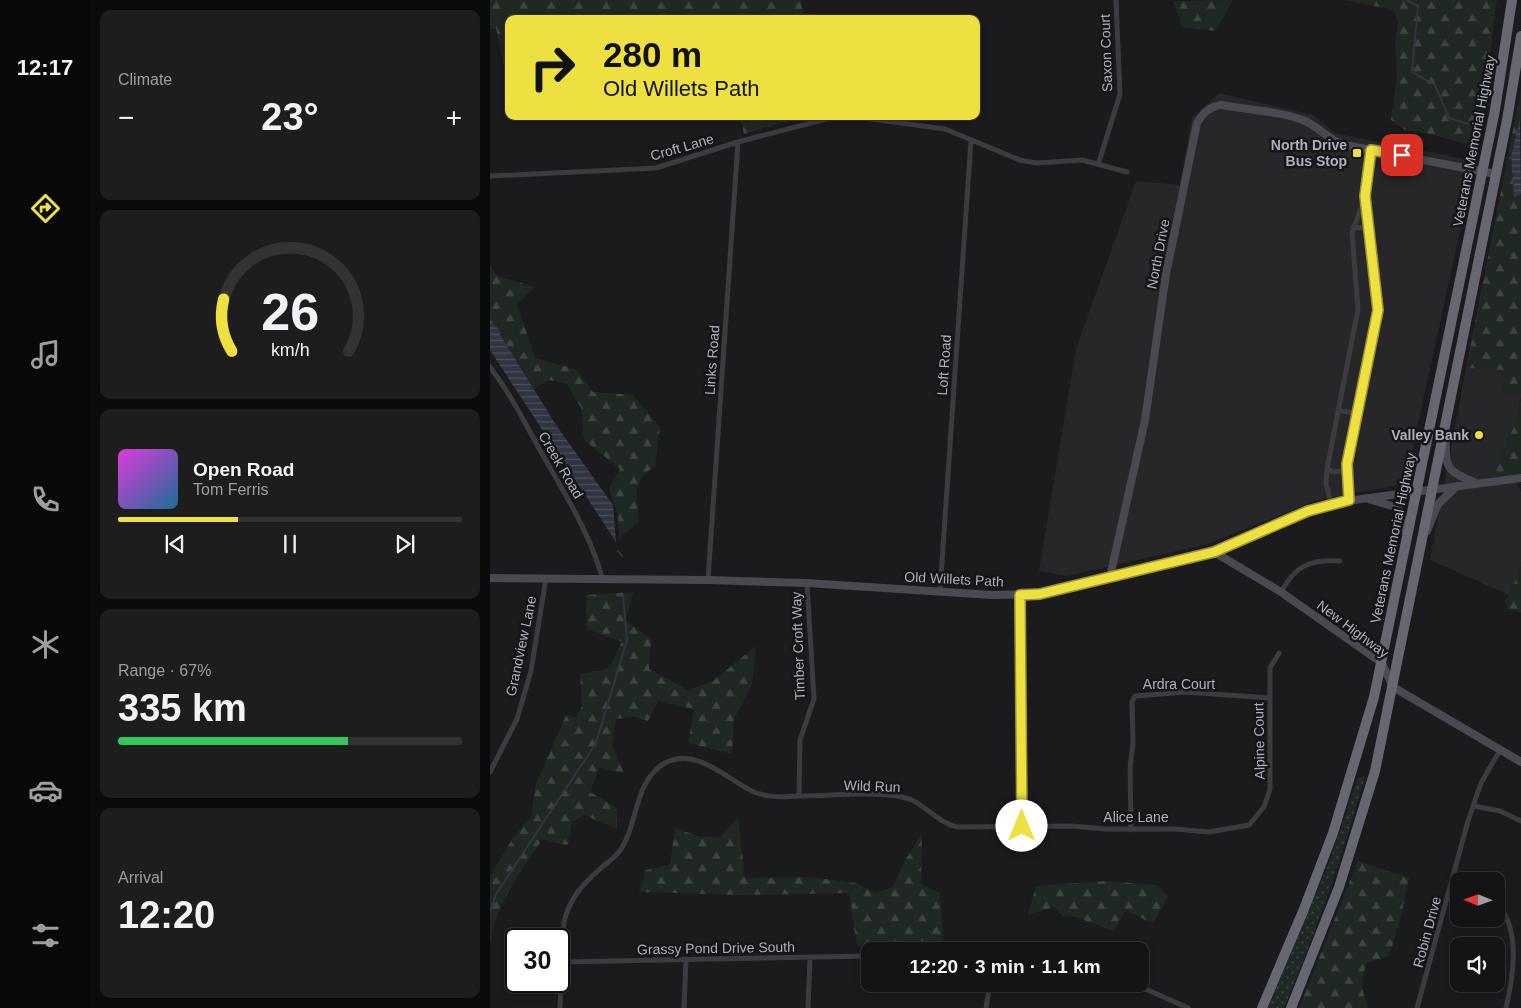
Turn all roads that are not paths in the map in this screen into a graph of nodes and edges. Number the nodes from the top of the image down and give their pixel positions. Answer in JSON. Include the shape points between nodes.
{"nodes":[{"id":1,"x":1116,"y":0,"type":"edge"},
{"id":2,"x":1512,"y":0,"type":"edge"},
{"id":3,"x":1521,"y":43,"type":"edge"},
{"id":4,"x":822,"y":120,"type":"edge"},
{"id":5,"x":877,"y":120,"type":"edge"},
{"id":6,"x":970,"y":140,"type":"junction"},
{"id":7,"x":738,"y":142,"type":"junction"},
{"id":8,"x":1371,"y":150,"type":"junction"},
{"id":9,"x":1098,"y":162,"type":"junction"},
{"id":10,"x":1127,"y":172,"type":"dead end"},
{"id":11,"x":1483,"y":172,"type":"junction"},
{"id":12,"x":1496,"y":174,"type":"junction"},
{"id":13,"x":490,"y":176,"type":"edge"},
{"id":14,"x":1365,"y":196,"type":"junction"},
{"id":15,"x":1353,"y":227,"type":"junction"},
{"id":16,"x":1370,"y":229,"type":"junction"},
{"id":17,"x":490,"y":367,"type":"edge"},
{"id":18,"x":1338,"y":410,"type":"junction"},
{"id":19,"x":1357,"y":414,"type":"junction"},
{"id":20,"x":1447,"y":419,"type":"junction"},
{"id":21,"x":1327,"y":470,"type":"junction"},
{"id":22,"x":1347,"y":470,"type":"junction"},
{"id":23,"x":1521,"y":478,"type":"edge"},
{"id":24,"x":1476,"y":483,"type":"junction"},
{"id":25,"x":1458,"y":485,"type":"junction"},
{"id":26,"x":1433,"y":488,"type":"junction"},
{"id":27,"x":1417,"y":490,"type":"junction"},
{"id":28,"x":1364,"y":498,"type":"junction"},
{"id":29,"x":1349,"y":500,"type":"junction"},
{"id":30,"x":1331,"y":503,"type":"junction"},
{"id":31,"x":1407,"y":541,"type":"junction"},
{"id":32,"x":1421,"y":550,"type":"junction"},
{"id":33,"x":1214,"y":552,"type":"junction"},
{"id":34,"x":1340,"y":561,"type":"dead end"},
{"id":35,"x":1110,"y":577,"type":"junction"},
{"id":36,"x":490,"y":578,"type":"edge"},
{"id":37,"x":546,"y":578,"type":"junction"},
{"id":38,"x":603,"y":580,"type":"junction"},
{"id":39,"x":708,"y":580,"type":"junction"},
{"id":40,"x":807,"y":583,"type":"junction"},
{"id":41,"x":940,"y":591,"type":"junction"},
{"id":42,"x":1281,"y":592,"type":"junction"},
{"id":43,"x":1020,"y":595,"type":"junction"},
{"id":44,"x":1279,"y":653,"type":"dead end"},
{"id":45,"x":1382,"y":663,"type":"junction"},
{"id":46,"x":1393,"y":687,"type":"junction"},
{"id":47,"x":1269,"y":698,"type":"junction"},
{"id":48,"x":1500,"y":750,"type":"junction"},
{"id":49,"x":1521,"y":762,"type":"edge"},
{"id":50,"x":490,"y":772,"type":"edge"},
{"id":51,"x":799,"y":796,"type":"junction"},
{"id":52,"x":1474,"y":806,"type":"junction"},
{"id":53,"x":1521,"y":821,"type":"edge"},
{"id":54,"x":1249,"y":825,"type":"joint"},
{"id":55,"x":1022,"y":826,"type":"junction"},
{"id":56,"x":1131,"y":830,"type":"junction"},
{"id":57,"x":1455,"y":872,"type":"edge"},
{"id":58,"x":1450,"y":888,"type":"edge"},
{"id":59,"x":1505,"y":911,"type":"edge"},
{"id":60,"x":564,"y":928,"type":"edge"},
{"id":61,"x":861,"y":956,"type":"edge"},
{"id":62,"x":810,"y":957,"type":"junction"},
{"id":63,"x":686,"y":959,"type":"junction"},
{"id":64,"x":570,"y":962,"type":"edge"},
{"id":65,"x":1149,"y":990,"type":"edge"},
{"id":66,"x":989,"y":992,"type":"edge"},
{"id":67,"x":561,"y":993,"type":"edge"},
{"id":68,"x":560,"y":1008,"type":"edge"},
{"id":69,"x":684,"y":1008,"type":"edge"},
{"id":70,"x":808,"y":1008,"type":"edge"},
{"id":71,"x":986,"y":1008,"type":"edge"},
{"id":72,"x":1188,"y":1008,"type":"edge"},
{"id":73,"x":1262,"y":1008,"type":"edge"},
{"id":74,"x":1291,"y":1008,"type":"edge"},
{"id":75,"x":1418,"y":1008,"type":"edge"},
{"id":76,"x":1506,"y":1008,"type":"edge"}],
"edges":[{"from":1,"to":9,"type":"street","name":"Saxon Court","via":[[1120,94]]},
{"from":2,"to":11,"type":"highway","name":"Veterans Memorial Highway","via":[[1503,70]]},
{"from":3,"to":12,"type":"highway","name":"Veterans Memorial Highway"},
{"from":4,"to":7,"type":"street","name":"Croft Lane"},
{"from":5,"to":6,"type":"street","name":"Croft Lane","via":[[945,129]]},
{"from":6,"to":9,"type":"street","name":"Croft Lane","via":[[1036,163]]},
{"from":6,"to":41,"type":"street","name":"Loft Road"},
{"from":7,"to":13,"type":"street","name":"Croft Lane","via":[[656,168]]},
{"from":7,"to":39,"type":"street","name":"Links Road"},
{"from":8,"to":11,"type":"main road","name":"North Drive"},
{"from":8,"to":14,"type":"street"},
{"from":8,"to":35,"type":"main road","name":"North Drive","via":[[1333,141],[1303,120],[1221,105],[1208,109],[1196,123],[1166,274],[1145,420]]},
{"from":9,"to":10,"type":"street","name":"Croft Lane"},
{"from":11,"to":12,"type":"main road","name":"North Drive"},
{"from":11,"to":27,"type":"highway","name":"Veterans Memorial Highway"},
{"from":12,"to":20,"type":"highway","name":"Veterans Memorial Highway"},
{"from":14,"to":15,"type":"street"},
{"from":14,"to":16,"type":"street"},
{"from":15,"to":16,"type":"street"},
{"from":15,"to":18,"type":"street","via":[[1359,305]]},
{"from":16,"to":19,"type":"street","via":[[1378,310]]},
{"from":17,"to":38,"type":"street","name":"Creek Road","via":[[580,521]]},
{"from":18,"to":19,"type":"street"},
{"from":18,"to":21,"type":"street"},
{"from":19,"to":22,"type":"street"},
{"from":20,"to":24,"type":"main road","via":[[1448,466],[1454,474]]},
{"from":20,"to":26,"type":"highway","name":"Veterans Memorial Highway"},
{"from":21,"to":22,"type":"street"},
{"from":21,"to":30,"type":"street","via":[[1326,484]]},
{"from":22,"to":29,"type":"street"},
{"from":23,"to":24,"type":"main road","name":"Old Willets Path"},
{"from":24,"to":25,"type":"main road","name":"Old Willets Path"},
{"from":25,"to":26,"type":"main road","name":"Old Willets Path"},
{"from":25,"to":32,"type":"main road","via":[[1438,504]]},
{"from":26,"to":27,"type":"main road","name":"Old Willets Path"},
{"from":26,"to":32,"type":"highway","name":"Veterans Memorial Highway"},
{"from":27,"to":28,"type":"main road","name":"Old Willets Path"},
{"from":27,"to":31,"type":"highway","name":"Veterans Memorial Highway"},
{"from":28,"to":29,"type":"main road","name":"Old Willets Path"},
{"from":28,"to":31,"type":"main road","via":[[1400,511]]},
{"from":29,"to":30,"type":"main road","name":"Old Willets Path"},
{"from":30,"to":33,"type":"main road","name":"Old Willets Path"},
{"from":31,"to":45,"type":"highway","name":"Veterans Memorial Highway"},
{"from":32,"to":46,"type":"highway","name":"Veterans Memorial Highway"},
{"from":33,"to":35,"type":"main road","name":"Old Willets Path"},
{"from":33,"to":42,"type":"main road","name":"New Highway"},
{"from":34,"to":42,"type":"street","via":[[1311,562],[1302,566]]},
{"from":35,"to":43,"type":"main road","name":"Old Willets Path","via":[[1040,594]]},
{"from":36,"to":37,"type":"main road","name":"Old Willets Path"},
{"from":37,"to":38,"type":"main road","name":"Old Willets Path"},
{"from":37,"to":50,"type":"street","name":"Grandview Lane","via":[[538,636],[517,719]]},
{"from":38,"to":39,"type":"main road","name":"Old Willets Path"},
{"from":39,"to":40,"type":"main road","name":"Old Willets Path"},
{"from":40,"to":41,"type":"main road","name":"Old Willets Path"},
{"from":40,"to":51,"type":"street","name":"Timber Croft Way","via":[[814,699],[800,740]]},
{"from":41,"to":43,"type":"main road","name":"Old Willets Path"},
{"from":42,"to":45,"type":"main road","name":"New Highway"},
{"from":43,"to":55,"type":"street"},
{"from":44,"to":47,"type":"street","name":"Alpine Court","via":[[1270,668]]},
{"from":45,"to":46,"type":"main road","name":"New Highway"},
{"from":45,"to":73,"type":"highway","name":"Veterans Memorial Highway","via":[[1358,756],[1333,833]]},
{"from":46,"to":48,"type":"main road"},
{"from":46,"to":74,"type":"highway","name":"Veterans Memorial Highway","via":[[1352,849],[1326,925]]},
{"from":47,"to":54,"type":"street","name":"Alpine Court","via":[[1270,789],[1264,807]]},
{"from":47,"to":56,"type":"street","name":"Ardra Court","via":[[1186,692],[1135,696],[1132,702],[1130,768]]},
{"from":48,"to":49,"type":"main road"},
{"from":48,"to":52,"type":"street","name":"Robin Drive","via":[[1481,783]]},
{"from":51,"to":55,"type":"street","name":"Wild Run","via":[[899,796],[921,804],[947,824],[971,828]]},
{"from":51,"to":60,"type":"street","name":"Wild Run","via":[[767,796],[745,788],[700,761],[680,757],[655,770],[647,780],[622,847],[588,879],[567,908]]},
{"from":52,"to":53,"type":"street","via":[[1500,811]]},
{"from":52,"to":57,"type":"street","name":"Robin Drive"},
{"from":54,"to":56,"type":"street","name":"Alice Lane","via":[[1209,832]]},
{"from":55,"to":56,"type":"street","name":"Alice Lane"},
{"from":58,"to":75,"type":"street","name":"Robin Drive"},
{"from":59,"to":76,"type":"street","via":[[1517,948]]},
{"from":61,"to":62,"type":"street","name":"Grassy Pond Drive South"},
{"from":62,"to":63,"type":"street","name":"Grassy Pond Drive South"},
{"from":62,"to":70,"type":"street"},
{"from":63,"to":64,"type":"street","name":"Grassy Pond Drive South"},
{"from":63,"to":69,"type":"street"},
{"from":65,"to":72,"type":"street"},
{"from":66,"to":71,"type":"street"},
{"from":67,"to":68,"type":"street","name":"Wild Run"}]}
